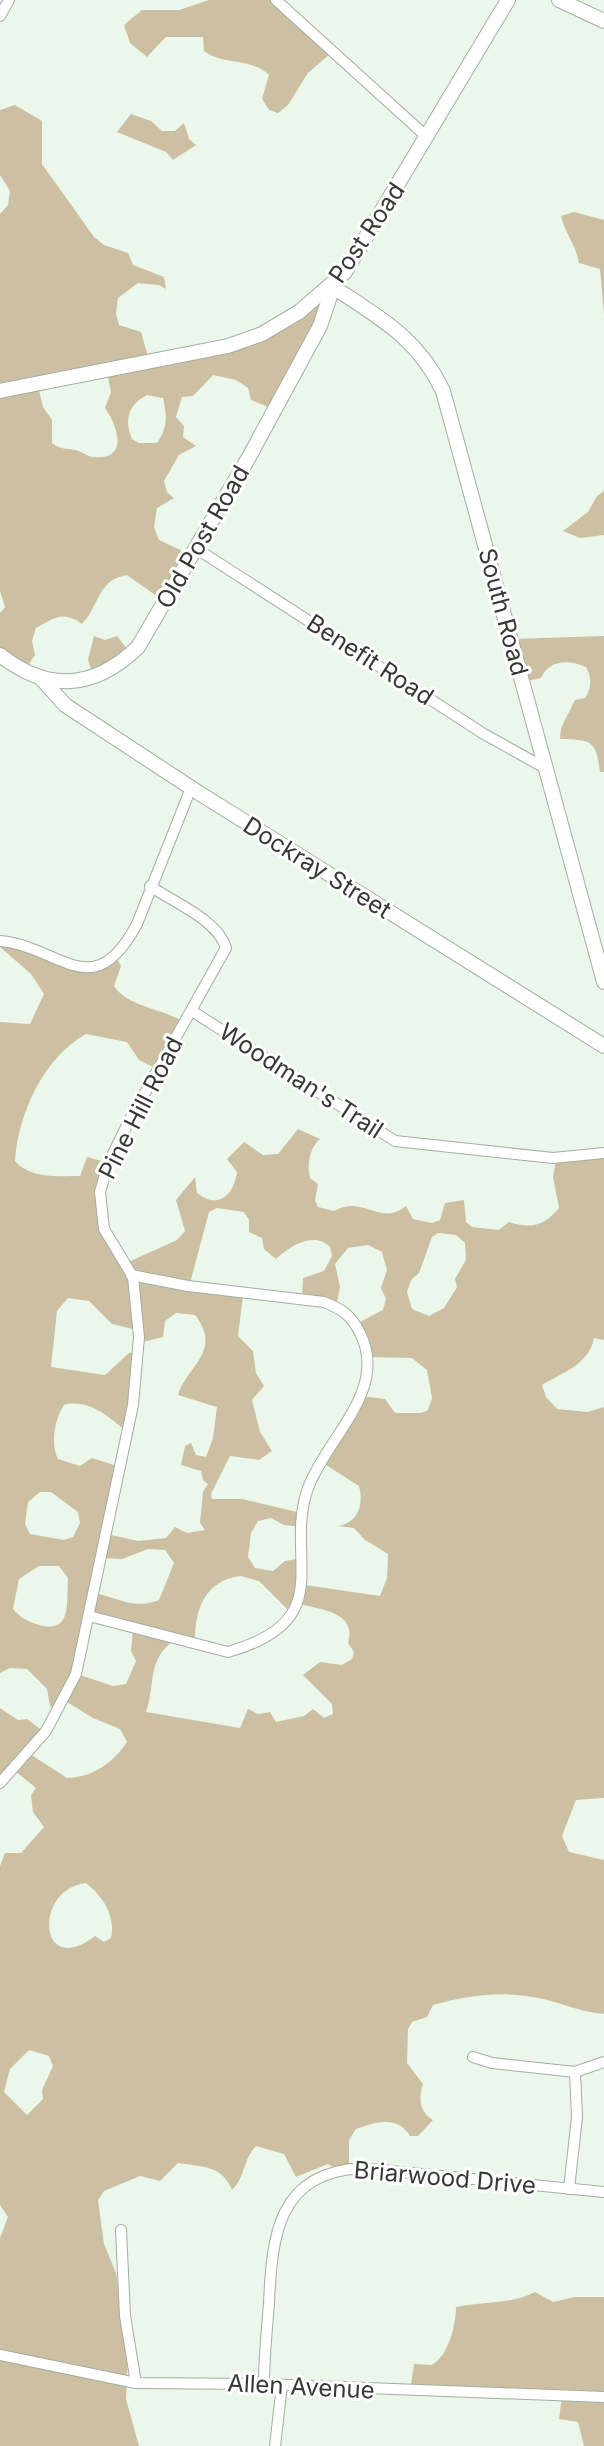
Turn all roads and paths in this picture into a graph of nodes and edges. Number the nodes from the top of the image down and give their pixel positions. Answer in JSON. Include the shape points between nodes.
{"nodes":[{"id":1,"x":9,"y":0,"type":"edge"},
{"id":2,"x":276,"y":0,"type":"edge"},
{"id":3,"x":508,"y":0,"type":"edge"},
{"id":4,"x":559,"y":0,"type":"edge"},
{"id":5,"x":0,"y":16,"type":"edge"},
{"id":6,"x":604,"y":21,"type":"edge"},
{"id":7,"x":427,"y":137,"type":"junction"},
{"id":8,"x":333,"y":287,"type":"junction"},
{"id":9,"x":0,"y":391,"type":"edge"},
{"id":10,"x":197,"y":549,"type":"junction"},
{"id":11,"x":0,"y":655,"type":"edge"},
{"id":12,"x":39,"y":677,"type":"junction"},
{"id":13,"x":545,"y":768,"type":"junction"},
{"id":14,"x":191,"y":788,"type":"junction"},
{"id":15,"x":150,"y":886,"type":"junction"},
{"id":16,"x":0,"y":941,"type":"edge"},
{"id":17,"x":604,"y":982,"type":"edge"},
{"id":18,"x":192,"y":1011,"type":"junction"},
{"id":19,"x":604,"y":1046,"type":"edge"},
{"id":20,"x":604,"y":1153,"type":"edge"},
{"id":21,"x":131,"y":1275,"type":"junction"},
{"id":22,"x":89,"y":1616,"type":"junction"},
{"id":23,"x":0,"y":1783,"type":"edge"},
{"id":24,"x":473,"y":2057,"type":"dead end"},
{"id":25,"x":604,"y":2062,"type":"edge"},
{"id":26,"x":575,"y":2072,"type":"junction"},
{"id":27,"x":569,"y":2189,"type":"junction"},
{"id":28,"x":604,"y":2192,"type":"edge"},
{"id":29,"x":121,"y":2230,"type":"dead end"},
{"id":30,"x":0,"y":2355,"type":"edge"},
{"id":31,"x":136,"y":2383,"type":"junction"},
{"id":32,"x":264,"y":2384,"type":"junction"},
{"id":33,"x":282,"y":2385,"type":"junction"},
{"id":34,"x":604,"y":2397,"type":"edge"},
{"id":35,"x":275,"y":2446,"type":"edge"}],
"edges":[{"from":1,"to":5,"type":"street"},
{"from":2,"to":7,"type":"street"},
{"from":3,"to":7,"type":"street","name":"Post Road"},
{"from":4,"to":6,"type":"street"},
{"from":7,"to":8,"type":"street","name":"Post Road"},
{"from":8,"to":9,"type":"street","name":"Post Road","via":[[262,334],[228,346]]},
{"from":8,"to":10,"type":"street","name":"Old Post Road","via":[[320,326]]},
{"from":8,"to":13,"type":"street","name":"South Road","via":[[408,338],[429,362],[443,391]]},
{"from":10,"to":12,"type":"street","name":"Old Post Road","via":[[155,620],[113,669],[80,680]]},
{"from":10,"to":13,"type":"street","name":"Benefit Road"},
{"from":11,"to":12,"type":"street","name":"Old Post Road"},
{"from":12,"to":14,"type":"street","name":"Dockray Street","via":[[65,705]]},
{"from":13,"to":17,"type":"street","name":"South Road"},
{"from":14,"to":15,"type":"street"},
{"from":14,"to":19,"type":"street","name":"Dockray Street"},
{"from":15,"to":16,"type":"street","via":[[126,945],[92,967],[74,968]]},
{"from":15,"to":18,"type":"street","name":"Pine Hill Road","via":[[223,938],[226,948]]},
{"from":18,"to":20,"type":"street","name":"Woodman's Trail","via":[[395,1141],[553,1158]]},
{"from":18,"to":21,"type":"street","name":"Pine Hill Road","via":[[129,1121],[100,1192],[104,1229]]},
{"from":21,"to":22,"type":"street","name":"Pine Hill Road","via":[[139,1337],[137,1380]]},
{"from":21,"to":22,"type":"street","via":[[324,1302],[344,1310],[368,1356],[368,1372],[359,1399],[309,1487],[300,1599],[280,1624],[228,1652]]},
{"from":22,"to":23,"type":"street","name":"Pine Hill Road","via":[[76,1674],[60,1709],[28,1755]]},
{"from":24,"to":26,"type":"street"},
{"from":25,"to":26,"type":"street"},
{"from":26,"to":27,"type":"street","via":[[577,2117]]},
{"from":27,"to":28,"type":"street","name":"Briarwood Drive"},
{"from":27,"to":32,"type":"street","name":"Briarwood Drive","via":[[361,2168],[310,2183],[292,2198],[278,2223]]},
{"from":29,"to":31,"type":"street","via":[[125,2316]]},
{"from":30,"to":31,"type":"street","name":"Allen Avenue"},
{"from":31,"to":32,"type":"street","name":"Allen Avenue"},
{"from":32,"to":33,"type":"street","name":"Allen Avenue"},
{"from":33,"to":34,"type":"street","name":"Allen Avenue"},
{"from":33,"to":35,"type":"street"}]}
